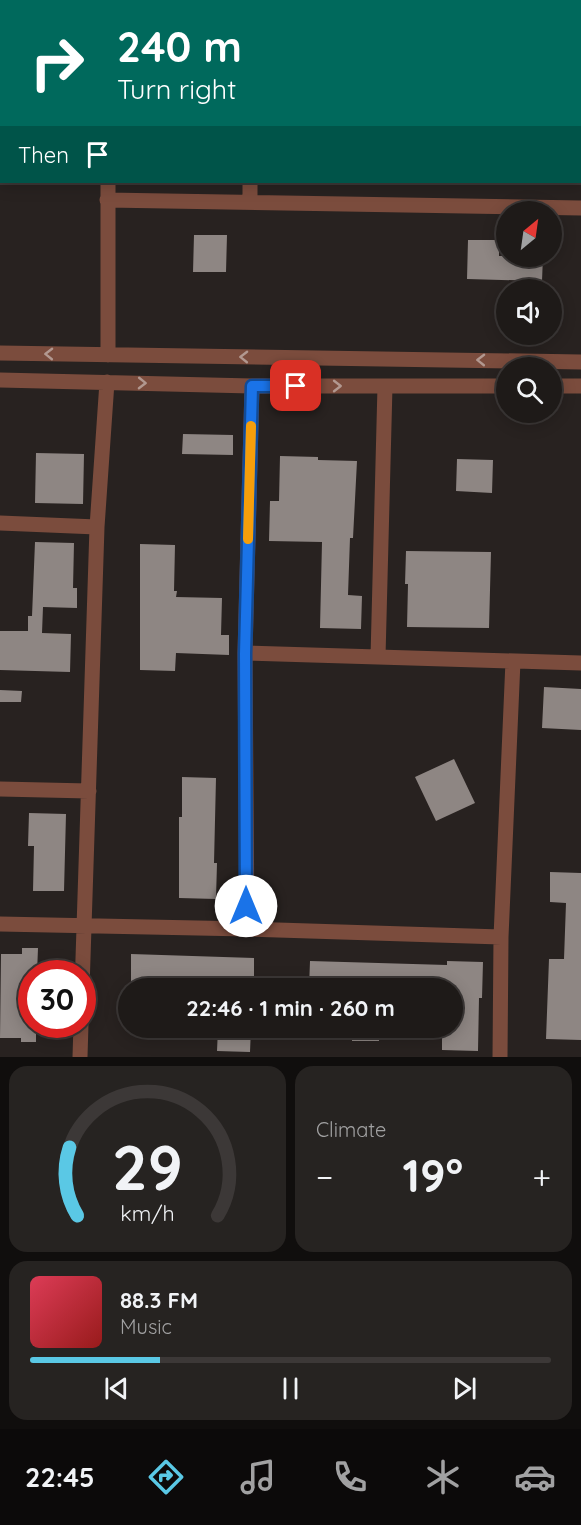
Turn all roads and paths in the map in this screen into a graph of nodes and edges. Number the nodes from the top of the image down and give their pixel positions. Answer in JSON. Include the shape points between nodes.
{"nodes":[{"id":1,"x":108,"y":183,"type":"edge"},
{"id":2,"x":250,"y":183,"type":"edge"},
{"id":3,"x":107,"y":200,"type":"junction"},
{"id":4,"x":250,"y":202,"type":"junction"},
{"id":5,"x":581,"y":208,"type":"edge"},
{"id":6,"x":0,"y":353,"type":"edge"},
{"id":7,"x":108,"y":355,"type":"junction"},
{"id":8,"x":581,"y":362,"type":"edge"},
{"id":9,"x":0,"y":380,"type":"edge"},
{"id":10,"x":107,"y":382,"type":"junction"},
{"id":11,"x":252,"y":386,"type":"junction"},
{"id":12,"x":385,"y":386,"type":"junction"},
{"id":13,"x":496,"y":386,"type":"edge"},
{"id":14,"x":562,"y":386,"type":"edge"},
{"id":15,"x":581,"y":386,"type":"edge"},
{"id":16,"x":0,"y":523,"type":"edge"},
{"id":17,"x":98,"y":527,"type":"junction"},
{"id":18,"x":245,"y":654,"type":"junction"},
{"id":19,"x":378,"y":657,"type":"junction"},
{"id":20,"x":513,"y":661,"type":"junction"},
{"id":21,"x":581,"y":663,"type":"edge"},
{"id":22,"x":0,"y":789,"type":"edge"},
{"id":23,"x":89,"y":791,"type":"junction"},
{"id":24,"x":0,"y":924,"type":"edge"},
{"id":25,"x":85,"y":926,"type":"junction"},
{"id":26,"x":247,"y":929,"type":"junction"},
{"id":27,"x":501,"y":937,"type":"junction"},
{"id":28,"x":83,"y":960,"type":"edge"},
{"id":29,"x":81,"y":1038,"type":"edge"},
{"id":30,"x":80,"y":1057,"type":"edge"},
{"id":31,"x":500,"y":1057,"type":"edge"}],
"edges":[{"from":1,"to":3,"type":"street"},
{"from":2,"to":4,"type":"street"},
{"from":3,"to":4,"type":"street"},
{"from":3,"to":7,"type":"street"},
{"from":4,"to":5,"type":"street"},
{"from":7,"to":6,"type":"street","one_way":true},
{"from":8,"to":7,"type":"street","one_way":true},
{"from":9,"to":10,"type":"street"},
{"from":10,"to":11,"type":"street","one_way":true},
{"from":10,"to":17,"type":"street"},
{"from":11,"to":12,"type":"street","one_way":true},
{"from":11,"to":18,"type":"street"},
{"from":12,"to":13,"type":"street"},
{"from":12,"to":19,"type":"street"},
{"from":14,"to":15,"type":"street"},
{"from":16,"to":17,"type":"street"},
{"from":17,"to":23,"type":"street"},
{"from":18,"to":19,"type":"street"},
{"from":18,"to":26,"type":"street"},
{"from":19,"to":20,"type":"street"},
{"from":20,"to":21,"type":"street"},
{"from":20,"to":27,"type":"street"},
{"from":22,"to":23,"type":"street"},
{"from":23,"to":25,"type":"street"},
{"from":24,"to":25,"type":"street"},
{"from":25,"to":26,"type":"street"},
{"from":25,"to":28,"type":"street"},
{"from":26,"to":27,"type":"street"},
{"from":27,"to":31,"type":"street"},
{"from":29,"to":30,"type":"street"}]}
